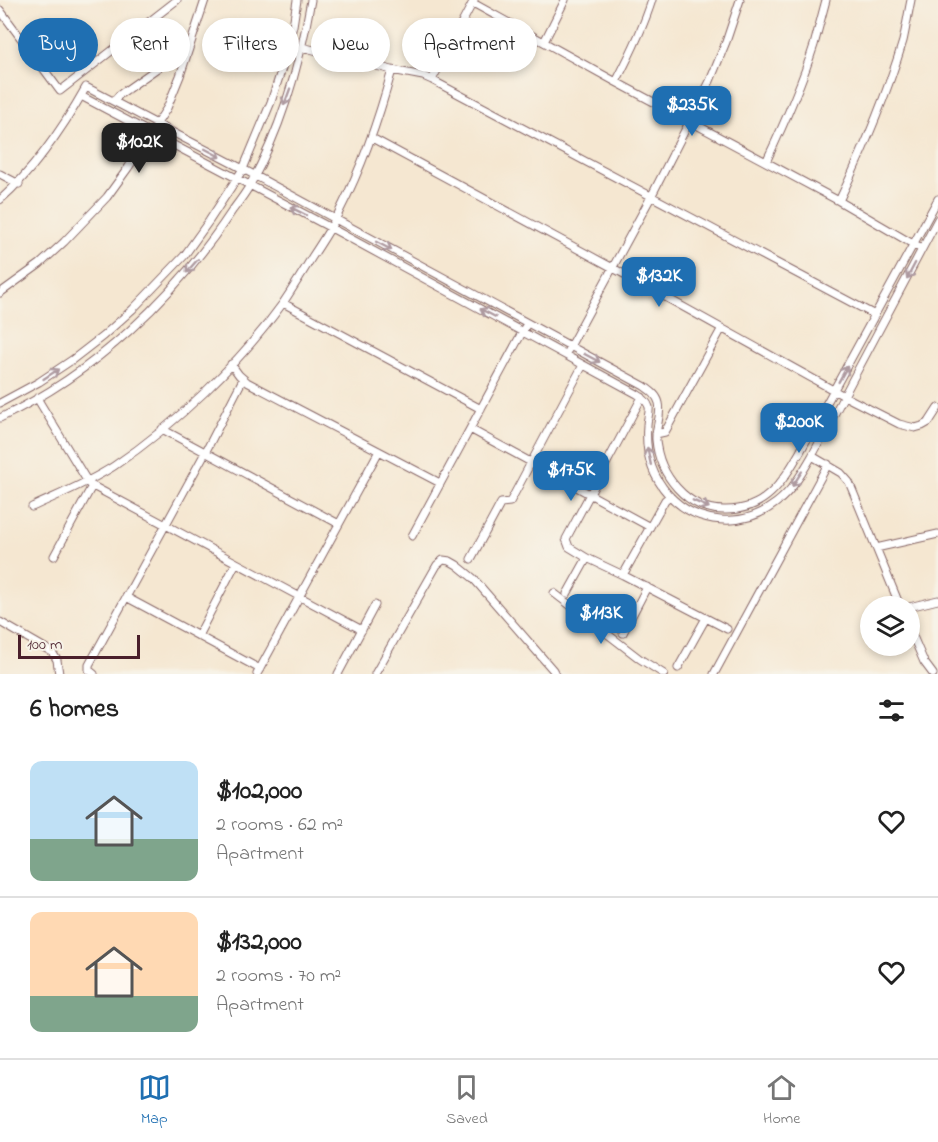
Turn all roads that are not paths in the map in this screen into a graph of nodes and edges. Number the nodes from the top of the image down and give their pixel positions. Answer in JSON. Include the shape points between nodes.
{"nodes":[{"id":1,"x":177,"y":0,"type":"edge"},
{"id":2,"x":205,"y":0,"type":"edge"},
{"id":3,"x":297,"y":0,"type":"edge"},
{"id":4,"x":311,"y":0,"type":"edge"},
{"id":5,"x":564,"y":0,"type":"edge"},
{"id":6,"x":652,"y":0,"type":"edge"},
{"id":7,"x":740,"y":0,"type":"edge"},
{"id":8,"x":825,"y":0,"type":"edge"},
{"id":9,"x":911,"y":0,"type":"edge"},
{"id":10,"x":473,"y":1,"type":"edge"},
{"id":11,"x":0,"y":10,"type":"edge"},
{"id":12,"x":544,"y":42,"type":"junction"},
{"id":13,"x":190,"y":46,"type":"edge"},
{"id":14,"x":302,"y":47,"type":"junction"},
{"id":15,"x":392,"y":70,"type":"junction"},
{"id":16,"x":152,"y":72,"type":"edge"},
{"id":17,"x":181,"y":72,"type":"edge"},
{"id":18,"x":432,"y":80,"type":"junction"},
{"id":19,"x":616,"y":82,"type":"junction"},
{"id":20,"x":81,"y":96,"type":"junction"},
{"id":21,"x":114,"y":101,"type":"junction"},
{"id":22,"x":690,"y":122,"type":"junction"},
{"id":23,"x":158,"y":124,"type":"junction"},
{"id":24,"x":151,"y":133,"type":"junction"},
{"id":25,"x":372,"y":138,"type":"junction"},
{"id":26,"x":766,"y":162,"type":"junction"},
{"id":27,"x":243,"y":169,"type":"junction"},
{"id":28,"x":0,"y":174,"type":"edge"},
{"id":29,"x":255,"y":175,"type":"junction"},
{"id":30,"x":237,"y":179,"type":"junction"},
{"id":31,"x":19,"y":184,"type":"junction"},
{"id":32,"x":249,"y":186,"type":"junction"},
{"id":33,"x":652,"y":195,"type":"junction"},
{"id":34,"x":938,"y":199,"type":"edge"},
{"id":35,"x":0,"y":200,"type":"edge"},
{"id":36,"x":838,"y":201,"type":"junction"},
{"id":37,"x":335,"y":219,"type":"junction"},
{"id":38,"x":938,"y":219,"type":"edge"},
{"id":39,"x":331,"y":228,"type":"junction"},
{"id":40,"x":914,"y":245,"type":"junction"},
{"id":41,"x":923,"y":249,"type":"junction"},
{"id":42,"x":613,"y":268,"type":"junction"},
{"id":43,"x":0,"y":293,"type":"edge"},
{"id":44,"x":283,"y":303,"type":"junction"},
{"id":45,"x":875,"y":315,"type":"junction"},
{"id":46,"x":527,"y":323,"type":"junction"},
{"id":47,"x":722,"y":328,"type":"junction"},
{"id":48,"x":523,"y":331,"type":"junction"},
{"id":49,"x":570,"y":346,"type":"junction"},
{"id":50,"x":565,"y":355,"type":"junction"},
{"id":51,"x":231,"y":364,"type":"junction"},
{"id":52,"x":583,"y":364,"type":"junction"},
{"id":53,"x":243,"y":379,"type":"junction"},
{"id":54,"x":834,"y":390,"type":"junction"},
{"id":55,"x":844,"y":396,"type":"junction"},
{"id":56,"x":642,"y":397,"type":"junction"},
{"id":57,"x":37,"y":398,"type":"junction"},
{"id":58,"x":0,"y":403,"type":"edge"},
{"id":59,"x":938,"y":408,"type":"edge"},
{"id":60,"x":481,"y":409,"type":"junction"},
{"id":61,"x":0,"y":417,"type":"edge"},
{"id":62,"x":162,"y":429,"type":"junction"},
{"id":63,"x":470,"y":429,"type":"junction"},
{"id":64,"x":656,"y":434,"type":"junction"},
{"id":65,"x":206,"y":451,"type":"junction"},
{"id":66,"x":379,"y":451,"type":"junction"},
{"id":67,"x":812,"y":456,"type":"junction"},
{"id":68,"x":531,"y":462,"type":"junction"},
{"id":69,"x":828,"y":464,"type":"junction"},
{"id":70,"x":440,"y":483,"type":"junction"},
{"id":71,"x":89,"y":484,"type":"junction"},
{"id":72,"x":589,"y":495,"type":"junction"},
{"id":73,"x":670,"y":496,"type":"junction"},
{"id":74,"x":33,"y":507,"type":"dead end"},
{"id":75,"x":339,"y":524,"type":"junction"},
{"id":76,"x":165,"y":525,"type":"junction"},
{"id":77,"x":650,"y":527,"type":"junction"},
{"id":78,"x":938,"y":534,"type":"edge"},
{"id":79,"x":412,"y":536,"type":"dead end"},
{"id":80,"x":876,"y":548,"type":"junction"},
{"id":81,"x":54,"y":556,"type":"dead end"},
{"id":82,"x":471,"y":558,"type":"dead end"},
{"id":83,"x":587,"y":558,"type":"junction"},
{"id":84,"x":236,"y":563,"type":"junction"},
{"id":85,"x":623,"y":575,"type":"junction"},
{"id":86,"x":647,"y":587,"type":"junction"},
{"id":87,"x":554,"y":593,"type":"dead end"},
{"id":88,"x":567,"y":594,"type":"dead end"},
{"id":89,"x":896,"y":596,"type":"edge"},
{"id":90,"x":126,"y":597,"type":"junction"},
{"id":91,"x":299,"y":597,"type":"junction"},
{"id":92,"x":938,"y":600,"type":"edge"},
{"id":93,"x":920,"y":604,"type":"edge"},
{"id":94,"x":375,"y":605,"type":"dead end"},
{"id":95,"x":706,"y":618,"type":"junction"},
{"id":96,"x":0,"y":622,"type":"edge"},
{"id":97,"x":727,"y":628,"type":"dead end"},
{"id":98,"x":362,"y":630,"type":"junction"},
{"id":99,"x":623,"y":633,"type":"dead end"},
{"id":100,"x":198,"y":636,"type":"junction"},
{"id":101,"x":920,"y":653,"type":"edge"},
{"id":102,"x":678,"y":668,"type":"dead end"},
{"id":103,"x":258,"y":671,"type":"edge"},
{"id":104,"x":554,"y":673,"type":"edge"},
{"id":105,"x":59,"y":674,"type":"edge"},
{"id":106,"x":94,"y":674,"type":"edge"},
{"id":107,"x":338,"y":674,"type":"edge"},
{"id":108,"x":375,"y":674,"type":"edge"},
{"id":109,"x":664,"y":674,"type":"edge"},
{"id":110,"x":714,"y":674,"type":"edge"},
{"id":111,"x":933,"y":674,"type":"edge"}],
"edges":[{"from":1,"to":11,"type":"street","via":[[60,91]]},
{"from":2,"to":13,"type":"street"},
{"from":3,"to":27,"type":"street","via":[[283,65]]},
{"from":4,"to":14,"type":"street"},
{"from":5,"to":12,"type":"street"},
{"from":6,"to":19,"type":"street"},
{"from":7,"to":22,"type":"street","via":[[711,81]]},
{"from":8,"to":26,"type":"street","via":[[800,86]]},
{"from":9,"to":36,"type":"street","via":[[881,108]]},
{"from":10,"to":12,"type":"street"},
{"from":10,"to":18,"type":"street"},
{"from":12,"to":19,"type":"street"},
{"from":14,"to":15,"type":"street"},
{"from":14,"to":29,"type":"street","one_way":true,"via":[[295,77]]},
{"from":15,"to":18,"type":"street"},
{"from":15,"to":25,"type":"street"},
{"from":16,"to":21,"type":"street"},
{"from":17,"to":23,"type":"street"},
{"from":18,"to":33,"type":"street"},
{"from":19,"to":22,"type":"street"},
{"from":20,"to":21,"type":"street","via":[[86,87]]},
{"from":20,"to":24,"type":"street"},
{"from":20,"to":31,"type":"street"},
{"from":21,"to":23,"type":"street"},
{"from":22,"to":26,"type":"street"},
{"from":22,"to":33,"type":"street"},
{"from":23,"to":24,"type":"street"},
{"from":23,"to":27,"type":"street","one_way":true},
{"from":24,"to":30,"type":"street"},
{"from":24,"to":43,"type":"street","via":[[107,197],[40,264]]},
{"from":25,"to":37,"type":"street"},
{"from":25,"to":42,"type":"street"},
{"from":26,"to":36,"type":"street"},
{"from":27,"to":29,"type":"street"},
{"from":27,"to":30,"type":"street"},
{"from":28,"to":31,"type":"street"},
{"from":29,"to":32,"type":"street"},
{"from":29,"to":37,"type":"street"},
{"from":30,"to":32,"type":"street"},
{"from":58,"to":30,"type":"street","one_way":true,"via":[[72,360],[133,309],[184,256]]},
{"from":31,"to":35,"type":"street"},
{"from":39,"to":32,"type":"street","one_way":true},
{"from":32,"to":57,"type":"street","one_way":true,"via":[[198,260],[172,290],[112,345]]},
{"from":33,"to":42,"type":"street"},
{"from":33,"to":45,"type":"street"},
{"from":34,"to":40,"type":"street"},
{"from":36,"to":40,"type":"street"},
{"from":37,"to":39,"type":"street"},
{"from":37,"to":46,"type":"street","one_way":true},
{"from":38,"to":41,"type":"street"},
{"from":39,"to":44,"type":"street"},
{"from":48,"to":39,"type":"street","one_way":true},
{"from":40,"to":41,"type":"street"},
{"from":40,"to":45,"type":"street"},
{"from":41,"to":55,"type":"street","one_way":true},
{"from":42,"to":47,"type":"street"},
{"from":42,"to":49,"type":"street"},
{"from":44,"to":51,"type":"street"},
{"from":44,"to":60,"type":"street"},
{"from":54,"to":45,"type":"street","one_way":true},
{"from":46,"to":48,"type":"street"},
{"from":46,"to":49,"type":"street"},
{"from":47,"to":54,"type":"street"},
{"from":47,"to":64,"type":"street","via":[[665,432]]},
{"from":48,"to":50,"type":"street"},
{"from":48,"to":60,"type":"street"},
{"from":49,"to":50,"type":"street"},
{"from":49,"to":64,"type":"street","one_way":true,"via":[[653,393],[659,408]]},
{"from":50,"to":52,"type":"street"},
{"from":51,"to":53,"type":"street"},
{"from":51,"to":62,"type":"street"},
{"from":52,"to":56,"type":"street"},
{"from":52,"to":68,"type":"street"},
{"from":53,"to":65,"type":"street"},
{"from":53,"to":66,"type":"street"},
{"from":54,"to":55,"type":"street"},
{"from":64,"to":54,"type":"street","one_way":true,"via":[[663,465],[686,497],[712,509],[744,508],[768,496],[784,480]]},
{"from":55,"to":59,"type":"street","via":[[915,428],[929,422]]},
{"from":55,"to":67,"type":"street"},
{"from":56,"to":72,"type":"street"},
{"from":73,"to":56,"type":"street","one_way":true,"via":[[651,466],[647,442],[649,406]]},
{"from":57,"to":61,"type":"street"},
{"from":57,"to":71,"type":"street"},
{"from":60,"to":63,"type":"street"},
{"from":62,"to":65,"type":"street"},
{"from":62,"to":71,"type":"street"},
{"from":63,"to":68,"type":"street"},
{"from":63,"to":70,"type":"street"},
{"from":65,"to":75,"type":"street"},
{"from":65,"to":76,"type":"street"},
{"from":66,"to":70,"type":"street"},
{"from":66,"to":75,"type":"street"},
{"from":67,"to":69,"type":"street"},
{"from":67,"to":73,"type":"street","one_way":true,"via":[[787,494],[747,518],[709,519],[689,511]]},
{"from":68,"to":72,"type":"street"},
{"from":68,"to":82,"type":"street","via":[[510,502],[501,503]]},
{"from":69,"to":80,"type":"street","via":[[849,482]]},
{"from":69,"to":110,"type":"street"},
{"from":70,"to":79,"type":"street"},
{"from":71,"to":74,"type":"street"},
{"from":71,"to":76,"type":"street"},
{"from":71,"to":81,"type":"street"},
{"from":72,"to":77,"type":"street"},
{"from":72,"to":83,"type":"street","via":[[566,540],[569,547]]},
{"from":73,"to":77,"type":"street"},
{"from":75,"to":91,"type":"street"},
{"from":76,"to":84,"type":"street"},
{"from":76,"to":90,"type":"street"},
{"from":77,"to":85,"type":"street"},
{"from":78,"to":80,"type":"street"},
{"from":80,"to":89,"type":"street"},
{"from":83,"to":85,"type":"street"},
{"from":83,"to":88,"type":"street"},
{"from":84,"to":91,"type":"street"},
{"from":84,"to":100,"type":"street"},
{"from":85,"to":86,"type":"street"},
{"from":86,"to":95,"type":"street"},
{"from":86,"to":99,"type":"street"},
{"from":87,"to":109,"type":"street"},
{"from":90,"to":100,"type":"street"},
{"from":90,"to":106,"type":"street","via":[[88,667]]},
{"from":91,"to":98,"type":"street"},
{"from":91,"to":103,"type":"street"},
{"from":92,"to":93,"type":"street"},
{"from":94,"to":98,"type":"street"},
{"from":95,"to":97,"type":"street"},
{"from":95,"to":102,"type":"street"},
{"from":96,"to":105,"type":"street","via":[[52,652]]},
{"from":98,"to":107,"type":"street"},
{"from":100,"to":103,"type":"street"},
{"from":101,"to":111,"type":"street"},
{"from":104,"to":108,"type":"street","via":[[473,578],[458,565],[443,560]]}]}
